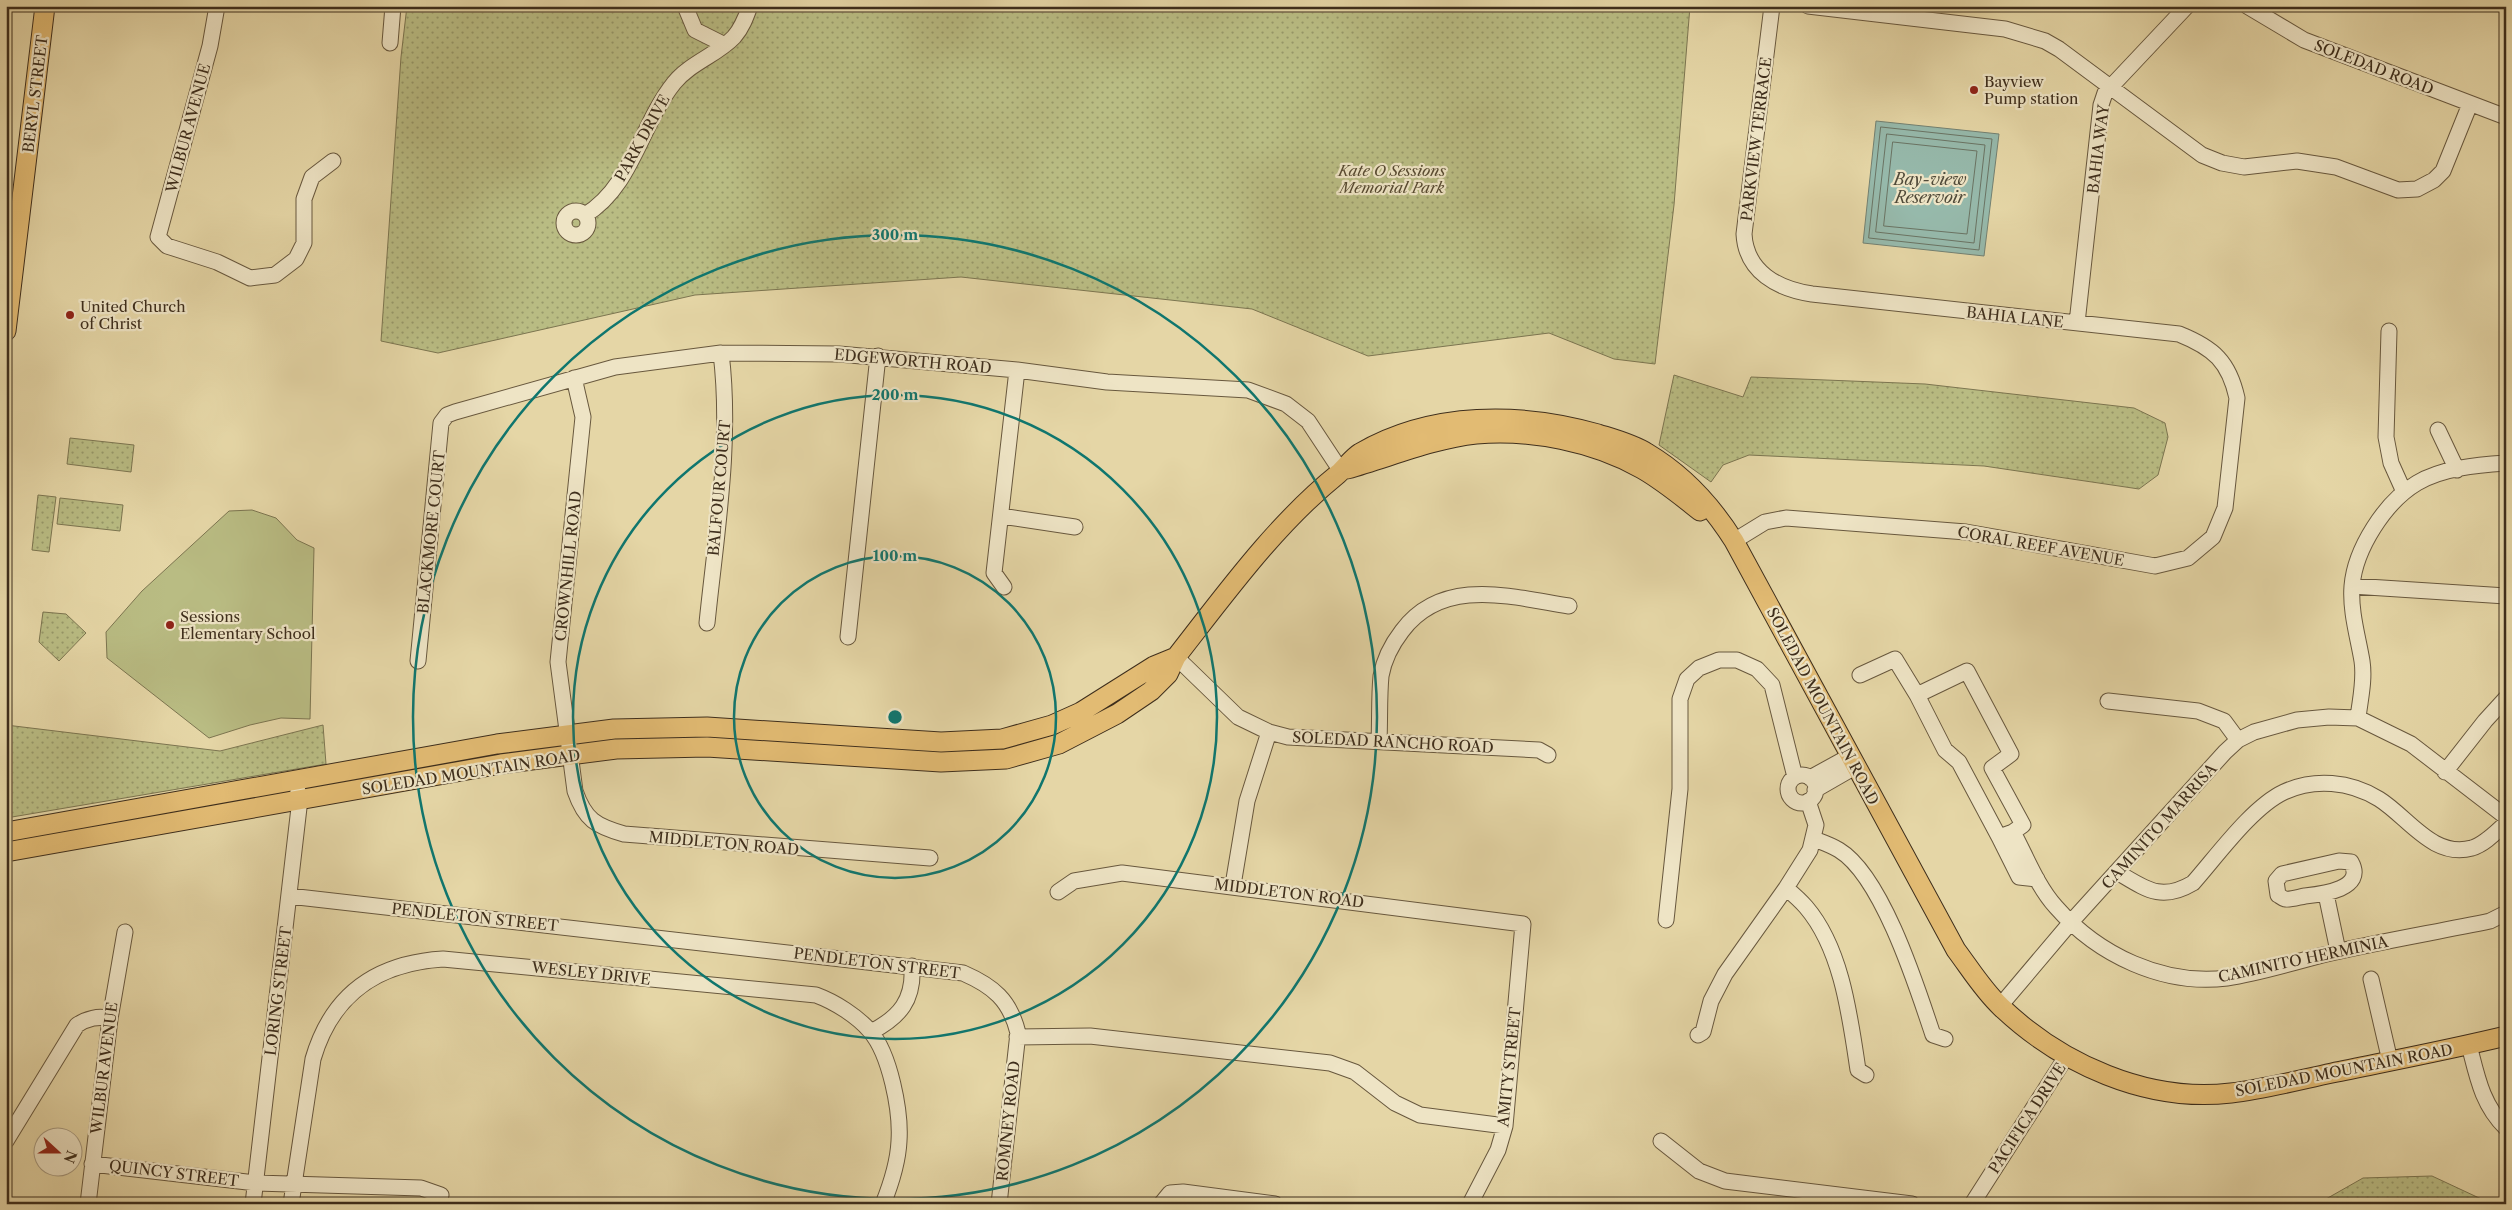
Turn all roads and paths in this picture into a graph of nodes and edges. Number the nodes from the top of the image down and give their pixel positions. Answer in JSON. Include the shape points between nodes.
{"nodes":[{"id":1,"x":45,"y":6,"type":"edge"},
{"id":2,"x":217,"y":6,"type":"edge"},
{"id":3,"x":393,"y":6,"type":"edge"},
{"id":4,"x":684,"y":6,"type":"edge"},
{"id":5,"x":750,"y":6,"type":"edge"},
{"id":6,"x":1772,"y":6,"type":"edge"},
{"id":7,"x":1808,"y":6,"type":"edge"},
{"id":8,"x":2187,"y":6,"type":"edge"},
{"id":9,"x":2247,"y":6,"type":"edge"},
{"id":10,"x":390,"y":43,"type":"dead end"},
{"id":11,"x":724,"y":45,"type":"junction"},
{"id":12,"x":2111,"y":88,"type":"junction"},
{"id":13,"x":2470,"y":104,"type":"junction"},
{"id":14,"x":2506,"y":117,"type":"edge"},
{"id":15,"x":333,"y":161,"type":"dead end"},
{"id":16,"x":585,"y":215,"type":"dead end"},
{"id":17,"x":10,"y":263,"type":"edge"},
{"id":18,"x":1756,"y":269,"type":"joint"},
{"id":19,"x":2077,"y":323,"type":"junction"},
{"id":20,"x":6,"y":331,"type":"edge"},
{"id":21,"x":2389,"y":331,"type":"dead end"},
{"id":22,"x":721,"y":353,"type":"junction"},
{"id":23,"x":878,"y":356,"type":"junction"},
{"id":24,"x":1016,"y":370,"type":"junction"},
{"id":25,"x":574,"y":378,"type":"junction"},
{"id":26,"x":2236,"y":408,"type":"joint"},
{"id":27,"x":455,"y":412,"type":"joint"},
{"id":28,"x":2438,"y":430,"type":"dead end"},
{"id":29,"x":2506,"y":464,"type":"edge"},
{"id":30,"x":2457,"y":470,"type":"junction"},
{"id":31,"x":1341,"y":471,"type":"junction"},
{"id":32,"x":2404,"y":492,"type":"junction"},
{"id":33,"x":1001,"y":516,"type":"junction"},
{"id":34,"x":1075,"y":527,"type":"dead end"},
{"id":35,"x":1734,"y":541,"type":"junction"},
{"id":36,"x":1004,"y":586,"type":"dead end"},
{"id":37,"x":2352,"y":586,"type":"junction"},
{"id":38,"x":2506,"y":596,"type":"edge"},
{"id":39,"x":1569,"y":606,"type":"dead end"},
{"id":40,"x":707,"y":623,"type":"dead end"},
{"id":41,"x":848,"y":637,"type":"dead end"},
{"id":42,"x":1176,"y":657,"type":"junction"},
{"id":43,"x":418,"y":661,"type":"dead end"},
{"id":44,"x":1860,"y":675,"type":"dead end"},
{"id":45,"x":1917,"y":695,"type":"junction"},
{"id":46,"x":2506,"y":698,"type":"edge"},
{"id":47,"x":2108,"y":701,"type":"dead end"},
{"id":48,"x":2358,"y":718,"type":"junction"},
{"id":49,"x":1269,"y":732,"type":"junction"},
{"id":50,"x":566,"y":734,"type":"junction"},
{"id":51,"x":2238,"y":740,"type":"junction"},
{"id":52,"x":1378,"y":741,"type":"junction"},
{"id":53,"x":1548,"y":755,"type":"dead end"},
{"id":54,"x":569,"y":756,"type":"junction"},
{"id":55,"x":1853,"y":762,"type":"junction"},
{"id":56,"x":2445,"y":772,"type":"junction"},
{"id":57,"x":295,"y":780,"type":"junction"},
{"id":58,"x":1807,"y":787,"type":"junction"},
{"id":59,"x":300,"y":799,"type":"junction"},
{"id":60,"x":2506,"y":817,"type":"edge"},
{"id":61,"x":2506,"y":823,"type":"edge"},
{"id":62,"x":6,"y":832,"type":"edge"},
{"id":63,"x":2006,"y":835,"type":"junction"},
{"id":64,"x":1814,"y":839,"type":"junction"},
{"id":65,"x":6,"y":852,"type":"edge"},
{"id":66,"x":930,"y":858,"type":"dead end"},
{"id":67,"x":2117,"y":872,"type":"junction"},
{"id":68,"x":1233,"y":885,"type":"junction"},
{"id":69,"x":1786,"y":888,"type":"junction"},
{"id":70,"x":1058,"y":892,"type":"dead end"},
{"id":71,"x":2326,"y":894,"type":"junction"},
{"id":72,"x":289,"y":896,"type":"junction"},
{"id":73,"x":2506,"y":913,"type":"edge"},
{"id":74,"x":1666,"y":920,"type":"dead end"},
{"id":75,"x":2071,"y":922,"type":"junction"},
{"id":76,"x":1522,"y":924,"type":"joint"},
{"id":77,"x":125,"y":932,"type":"dead end"},
{"id":78,"x":2338,"y":952,"type":"junction"},
{"id":79,"x":912,"y":966,"type":"junction"},
{"id":80,"x":2371,"y":979,"type":"dead end"},
{"id":81,"x":2000,"y":1006,"type":"junction"},
{"id":82,"x":110,"y":1019,"type":"junction"},
{"id":83,"x":871,"y":1032,"type":"junction"},
{"id":84,"x":1698,"y":1035,"type":"dead end"},
{"id":85,"x":2506,"y":1036,"type":"edge"},
{"id":86,"x":1017,"y":1038,"type":"junction"},
{"id":87,"x":1945,"y":1039,"type":"dead end"},
{"id":88,"x":2469,"y":1045,"type":"junction"},
{"id":89,"x":2066,"y":1057,"type":"junction"},
{"id":90,"x":2390,"y":1061,"type":"junction"},
{"id":91,"x":1866,"y":1075,"type":"dead end"},
{"id":92,"x":1505,"y":1126,"type":"junction"},
{"id":93,"x":2506,"y":1128,"type":"edge"},
{"id":94,"x":6,"y":1140,"type":"edge"},
{"id":95,"x":1661,"y":1141,"type":"dead end"},
{"id":96,"x":92,"y":1164,"type":"junction"},
{"id":97,"x":256,"y":1183,"type":"junction"},
{"id":98,"x":294,"y":1186,"type":"junction"},
{"id":99,"x":441,"y":1195,"type":"dead end"},
{"id":100,"x":88,"y":1204,"type":"edge"},
{"id":101,"x":253,"y":1204,"type":"edge"},
{"id":102,"x":291,"y":1204,"type":"edge"},
{"id":103,"x":882,"y":1204,"type":"edge"},
{"id":104,"x":999,"y":1204,"type":"edge"},
{"id":105,"x":1161,"y":1204,"type":"edge"},
{"id":106,"x":1275,"y":1204,"type":"edge"},
{"id":107,"x":1470,"y":1204,"type":"edge"},
{"id":108,"x":1912,"y":1204,"type":"edge"},
{"id":109,"x":1972,"y":1204,"type":"edge"}],
"edges":[{"from":1,"to":17,"type":"main road","name":"BERYL STREET"},
{"from":2,"to":15,"type":"street","name":"WILBUR AVENUE","via":[[210,46],[158,237],[166,246],[217,262],[250,278],[275,275],[296,258],[304,243],[304,199],[312,178]]},
{"from":3,"to":10,"type":"street"},
{"from":4,"to":11,"type":"street","via":[[695,30]]},
{"from":5,"to":11,"type":"street","name":"PARK DRIVE","via":[[735,36]]},
{"from":6,"to":18,"type":"street","name":"PARKVIEW TERRACE","via":[[1744,234],[1745,248]]},
{"from":7,"to":12,"type":"street","via":[[2005,29],[2052,45]]},
{"from":8,"to":12,"type":"street","name":"BAHIA WAY"},
{"from":9,"to":13,"type":"street","name":"SOLEDAD ROAD","via":[[2304,40]]},
{"from":11,"to":16,"type":"street","name":"PARK DRIVE","via":[[675,82],[650,121],[625,173],[598,208]]},
{"from":12,"to":13,"type":"street","via":[[2202,155],[2222,163],[2244,167],[2297,162],[2336,166],[2398,190],[2417,189],[2443,171]]},
{"from":12,"to":19,"type":"street","name":"BAHIA WAY","via":[[2105,93],[2102,105]]},
{"from":13,"to":14,"type":"street","name":"SOLEDAD ROAD"},
{"from":17,"to":20,"type":"main road","name":"BERYL STREET"},
{"from":18,"to":19,"type":"street","name":"BAHIA LANE","via":[[1769,280],[1796,292]]},
{"from":19,"to":26,"type":"street","name":"BAHIA LANE","via":[[2180,334],[2200,342],[2224,362],[2233,381]]},
{"from":21,"to":32,"type":"street","via":[[2386,437],[2391,463]]},
{"from":22,"to":23,"type":"street","name":"EDGEWORTH ROAD"},
{"from":22,"to":25,"type":"street","name":"EDGEWORTH ROAD","via":[[615,367]]},
{"from":22,"to":40,"type":"street","name":"BALFOUR COURT","via":[[726,431]]},
{"from":23,"to":24,"type":"street","name":"EDGEWORTH ROAD"},
{"from":23,"to":41,"type":"street"},
{"from":24,"to":31,"type":"street","name":"EDGEWORTH ROAD","via":[[1108,382],[1248,390],[1286,404],[1308,421]]},
{"from":24,"to":33,"type":"street"},
{"from":25,"to":27,"type":"street","name":"EDGEWORTH ROAD"},
{"from":25,"to":50,"type":"street","name":"CROWNHILL ROAD","via":[[583,417],[558,662]]},
{"from":26,"to":35,"type":"street","name":"CORAL REEF AVENUE","via":[[2225,508],[2213,537],[2188,558],[2155,566],[1966,532],[1786,518],[1766,522]]},
{"from":27,"to":43,"type":"street","name":"BLACKMORE COURT","via":[[447,415],[441,423]]},
{"from":28,"to":30,"type":"street"},
{"from":29,"to":30,"type":"street"},
{"from":30,"to":32,"type":"street","via":[[2418,482]]},
{"from":31,"to":35,"type":"main road","via":[[1416,447],[1476,434],[1548,438],[1609,454],[1640,468],[1669,486]]},
{"from":31,"to":35,"type":"main road","name":"SOLEDAD MOUNTAIN ROAD","via":[[1358,454],[1406,434],[1454,422],[1505,418],[1545,421],[1615,439],[1647,453],[1703,498]]},
{"from":31,"to":42,"type":"main road","name":"SOLEDAD MOUNTAIN ROAD","via":[[1292,515]]},
{"from":32,"to":37,"type":"street","via":[[2372,529]]},
{"from":33,"to":34,"type":"street"},
{"from":33,"to":36,"type":"street","via":[[994,573]]},
{"from":35,"to":55,"type":"main road","name":"SOLEDAD MOUNTAIN ROAD"},
{"from":37,"to":38,"type":"street"},
{"from":37,"to":48,"type":"street","via":[[2362,672]]},
{"from":39,"to":52,"type":"street","via":[[1489,594],[1467,594],[1432,604],[1408,623],[1392,645],[1382,674]]},
{"from":42,"to":49,"type":"street","name":"SOLEDAD RANCHO ROAD","via":[[1238,717]]},
{"from":42,"to":50,"type":"main road","name":"SOLEDAD MOUNTAIN ROAD","via":[[1154,666],[1081,712],[1052,725],[1002,739],[941,742],[707,727],[614,729]]},
{"from":42,"to":54,"type":"main road","name":"SOLEDAD MOUNTAIN ROAD","via":[[1168,674],[1151,691],[1117,714],[1059,744],[1006,759],[941,762],[707,747],[616,749]]},
{"from":44,"to":45,"type":"street","via":[[1895,659]]},
{"from":45,"to":63,"type":"street","via":[[1945,750],[1959,762]]},
{"from":45,"to":63,"type":"street","via":[[1967,671],[2011,754],[1992,768],[2023,825]]},
{"from":46,"to":56,"type":"street"},
{"from":47,"to":51,"type":"street","via":[[2198,710],[2224,721]]},
{"from":48,"to":51,"type":"street","name":"CAMINITO MARRISA","via":[[2297,720]]},
{"from":48,"to":56,"type":"street","via":[[2411,744]]},
{"from":49,"to":52,"type":"street","name":"SOLEDAD RANCHO ROAD","via":[[1288,737]]},
{"from":49,"to":68,"type":"street","via":[[1247,801]]},
{"from":50,"to":54,"type":"street","name":"CROWNHILL ROAD"},
{"from":50,"to":57,"type":"main road","name":"SOLEDAD MOUNTAIN ROAD"},
{"from":51,"to":67,"type":"street","name":"CAMINITO MARRISA"},
{"from":52,"to":53,"type":"street","name":"SOLEDAD RANCHO ROAD","via":[[1539,750]]},
{"from":54,"to":59,"type":"main road","name":"SOLEDAD MOUNTAIN ROAD","via":[[500,764]]},
{"from":54,"to":66,"type":"street","name":"MIDDLETON ROAD","via":[[580,806],[592,821],[624,834]]},
{"from":55,"to":58,"type":"street"},
{"from":55,"to":81,"type":"main road","name":"SOLEDAD MOUNTAIN ROAD","via":[[1956,950]]},
{"from":56,"to":60,"type":"street"},
{"from":57,"to":59,"type":"street","name":"LORING STREET"},
{"from":57,"to":62,"type":"main road","name":"SOLEDAD MOUNTAIN ROAD"},
{"from":58,"to":64,"type":"street","via":[[1816,824]]},
{"from":58,"to":74,"type":"street","via":[[1772,685],[1756,669],[1737,660],[1719,660],[1699,668],[1687,679],[1680,699],[1680,789]]},
{"from":59,"to":65,"type":"main road","name":"SOLEDAD MOUNTAIN ROAD"},
{"from":59,"to":72,"type":"street","name":"LORING STREET"},
{"from":61,"to":67,"type":"street","via":[[2474,848],[2451,850],[2435,844],[2379,799],[2337,783],[2314,783],[2282,792],[2259,809],[2193,884],[2183,889],[2166,894],[2149,891]]},
{"from":63,"to":75,"type":"street","name":"CAMINITO HERMINIA","via":[[2019,877],[2037,879],[2055,906]]},
{"from":64,"to":69,"type":"street"},
{"from":64,"to":87,"type":"street","via":[[1840,850],[1864,873],[1905,951],[1933,1035]]},
{"from":67,"to":75,"type":"street","name":"CAMINITO MARRISA"},
{"from":68,"to":70,"type":"street","name":"MIDDLETON ROAD","via":[[1122,873],[1074,881]]},
{"from":68,"to":76,"type":"street","name":"MIDDLETON ROAD"},
{"from":69,"to":84,"type":"street","via":[[1725,974],[1711,1001],[1703,1032]]},
{"from":69,"to":91,"type":"street","via":[[1806,907],[1835,960],[1848,1005],[1858,1070]]},
{"from":71,"to":71,"type":"street","via":[[2354,879],[2356,870],[2351,862],[2339,861],[2282,874],[2276,880],[2278,894],[2285,899]]},
{"from":71,"to":78,"type":"street"},
{"from":72,"to":79,"type":"street","name":"PENDLETON STREET"},
{"from":72,"to":97,"type":"street","name":"LORING STREET"},
{"from":73,"to":78,"type":"street","name":"CAMINITO HERMINIA","via":[[2490,921]]},
{"from":75,"to":78,"type":"street","name":"CAMINITO HERMINIA","via":[[2127,962],[2184,978],[2227,978]]},
{"from":75,"to":81,"type":"street","name":"CAMINITO MARRISA"},
{"from":76,"to":92,"type":"street","name":"AMITY STREET"},
{"from":77,"to":82,"type":"street","name":"WILBUR AVENUE"},
{"from":79,"to":83,"type":"street","via":[[909,997],[903,1007],[890,1022]]},
{"from":79,"to":86,"type":"street","name":"PENDLETON STREET","via":[[963,972],[986,982],[1000,995],[1014,1018]]},
{"from":80,"to":90,"type":"street"},
{"from":81,"to":89,"type":"main road","name":"SOLEDAD MOUNTAIN ROAD","via":[[2034,1036]]},
{"from":82,"to":94,"type":"street","via":[[103,1016],[77,1025]]},
{"from":82,"to":96,"type":"street","name":"WILBUR AVENUE"},
{"from":83,"to":98,"type":"street","name":"WESLEY DRIVE","via":[[828,999],[816,995],[443,959],[416,961],[359,986],[338,1007],[318,1042]]},
{"from":83,"to":103,"type":"street","name":"WESLEY DRIVE","via":[[888,1064],[899,1120],[892,1183]]},
{"from":85,"to":88,"type":"main road","name":"SOLEDAD MOUNTAIN ROAD"},
{"from":86,"to":92,"type":"street","via":[[1090,1036],[1330,1063],[1355,1072],[1395,1103],[1420,1115]]},
{"from":86,"to":104,"type":"street","name":"ROMNEY ROAD"},
{"from":88,"to":90,"type":"main road","name":"SOLEDAD MOUNTAIN ROAD"},
{"from":88,"to":93,"type":"street","via":[[2481,1091],[2495,1117]]},
{"from":89,"to":90,"type":"main road","name":"SOLEDAD MOUNTAIN ROAD","via":[[2097,1072],[2167,1091],[2230,1094]]},
{"from":89,"to":109,"type":"street","name":"PACIFICA DRIVE"},
{"from":92,"to":107,"type":"street","name":"AMITY STREET","via":[[1498,1150]]},
{"from":95,"to":108,"type":"street","via":[[1699,1171],[1725,1181]]},
{"from":96,"to":97,"type":"street","name":"QUINCY STREET"},
{"from":96,"to":100,"type":"street","name":"WILBUR AVENUE"},
{"from":97,"to":98,"type":"street","name":"QUINCY STREET"},
{"from":97,"to":101,"type":"street","name":"LORING STREET"},
{"from":98,"to":99,"type":"street","name":"QUINCY STREET","via":[[421,1188]]},
{"from":98,"to":102,"type":"street","name":"WESLEY DRIVE"},
{"from":105,"to":106,"type":"street","via":[[1170,1193],[1183,1192]]}]}
